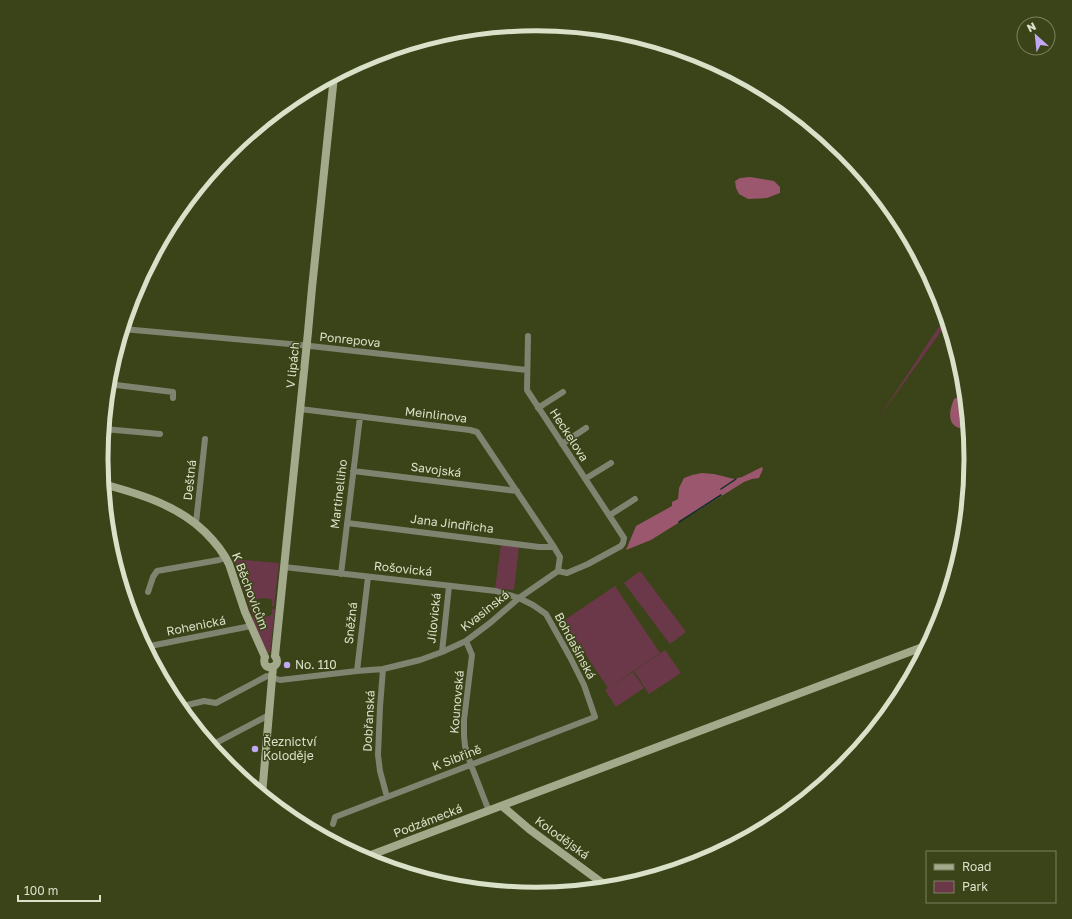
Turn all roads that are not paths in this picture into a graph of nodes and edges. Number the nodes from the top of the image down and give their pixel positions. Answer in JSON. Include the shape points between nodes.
{"nodes":[{"id":1,"x":333,"y":82,"type":"edge"},
{"id":2,"x":128,"y":329,"type":"edge"},
{"id":3,"x":528,"y":336,"type":"dead end"},
{"id":4,"x":307,"y":346,"type":"junction"},
{"id":5,"x":527,"y":370,"type":"junction"},
{"id":6,"x":114,"y":385,"type":"edge"},
{"id":7,"x":563,"y":392,"type":"dead end"},
{"id":8,"x":173,"y":398,"type":"dead end"},
{"id":9,"x":538,"y":408,"type":"junction"},
{"id":10,"x":300,"y":409,"type":"junction"},
{"id":11,"x":360,"y":416,"type":"junction"},
{"id":12,"x":586,"y":428,"type":"dead end"},
{"id":13,"x":108,"y":429,"type":"edge"},
{"id":14,"x":160,"y":434,"type":"dead end"},
{"id":15,"x":205,"y":439,"type":"dead end"},
{"id":16,"x":562,"y":444,"type":"junction"},
{"id":17,"x":611,"y":463,"type":"dead end"},
{"id":18,"x":353,"y":471,"type":"junction"},
{"id":19,"x":585,"y":479,"type":"junction"},
{"id":20,"x":108,"y":485,"type":"edge"},
{"id":21,"x":517,"y":491,"type":"junction"},
{"id":22,"x":635,"y":499,"type":"dead end"},
{"id":23,"x":610,"y":515,"type":"junction"},
{"id":24,"x":196,"y":523,"type":"junction"},
{"id":25,"x":347,"y":523,"type":"junction"},
{"id":26,"x":624,"y":538,"type":"joint"},
{"id":27,"x":554,"y":547,"type":"junction"},
{"id":28,"x":226,"y":557,"type":"junction"},
{"id":29,"x":284,"y":567,"type":"junction"},
{"id":30,"x":558,"y":571,"type":"junction"},
{"id":31,"x":341,"y":574,"type":"junction"},
{"id":32,"x":368,"y":577,"type":"junction"},
{"id":33,"x":449,"y":586,"type":"junction"},
{"id":34,"x":148,"y":592,"type":"dead end"},
{"id":35,"x":519,"y":598,"type":"junction"},
{"id":36,"x":251,"y":626,"type":"junction"},
{"id":37,"x":466,"y":641,"type":"junction"},
{"id":38,"x":151,"y":646,"type":"edge"},
{"id":39,"x":921,"y":648,"type":"edge"},
{"id":40,"x":442,"y":652,"type":"junction"},
{"id":41,"x":275,"y":656,"type":"junction"},
{"id":42,"x":265,"y":657,"type":"junction"},
{"id":43,"x":383,"y":669,"type":"junction"},
{"id":44,"x":357,"y":671,"type":"junction"},
{"id":45,"x":272,"y":672,"type":"junction"},
{"id":46,"x":186,"y":706,"type":"edge"},
{"id":47,"x":269,"y":715,"type":"junction"},
{"id":48,"x":595,"y":717,"type":"joint"},
{"id":49,"x":215,"y":743,"type":"edge"},
{"id":50,"x":471,"y":765,"type":"junction"},
{"id":51,"x":262,"y":789,"type":"edge"},
{"id":52,"x":387,"y":797,"type":"junction"},
{"id":53,"x":502,"y":806,"type":"junction"},
{"id":54,"x":489,"y":811,"type":"junction"},
{"id":55,"x":333,"y":824,"type":"dead end"},
{"id":56,"x":372,"y":855,"type":"edge"},
{"id":57,"x":602,"y":883,"type":"edge"}],
"edges":[{"from":1,"to":4,"type":"street","name":"V lipách"},
{"from":2,"to":4,"type":"street","name":"Ponrepova"},
{"from":3,"to":5,"type":"street","name":"Heckelova"},
{"from":4,"to":5,"type":"street","name":"Ponrepova"},
{"from":4,"to":10,"type":"street","name":"V lipách"},
{"from":5,"to":9,"type":"street","name":"Heckelova","via":[[527,390]]},
{"from":6,"to":8,"type":"street","via":[[173,392]]},
{"from":7,"to":9,"type":"street"},
{"from":9,"to":16,"type":"street","name":"Heckelova"},
{"from":10,"to":11,"type":"street","name":"Meinlinova"},
{"from":10,"to":29,"type":"street","name":"V lipách"},
{"from":11,"to":18,"type":"street","name":"Martinelliho"},
{"from":11,"to":21,"type":"street","name":"Meinlinova","via":[[475,431]]},
{"from":12,"to":16,"type":"street"},
{"from":13,"to":14,"type":"street"},
{"from":15,"to":24,"type":"street","name":"Deštná"},
{"from":16,"to":19,"type":"street","name":"Heckelova"},
{"from":17,"to":19,"type":"street"},
{"from":18,"to":21,"type":"street","name":"Savojská"},
{"from":18,"to":25,"type":"street","name":"Martinelliho"},
{"from":19,"to":23,"type":"street","name":"Heckelova"},
{"from":20,"to":24,"type":"street","name":"K Běchovicům","via":[[165,504]]},
{"from":21,"to":27,"type":"street","name":"Meinlinova"},
{"from":22,"to":23,"type":"street"},
{"from":23,"to":26,"type":"street","name":"Heckelova"},
{"from":24,"to":28,"type":"street","name":"K Běchovicům","via":[[216,542]]},
{"from":25,"to":27,"type":"street","name":"Jana Jindřicha"},
{"from":25,"to":31,"type":"street","name":"Martinelliho"},
{"from":26,"to":30,"type":"street","name":"Kvasinská","via":[[621,546],[588,564],[566,574]]},
{"from":27,"to":30,"type":"street","name":"Meinlinova","via":[[560,557]]},
{"from":28,"to":34,"type":"street","via":[[157,571]]},
{"from":28,"to":36,"type":"street","name":"K Běchovicům"},
{"from":29,"to":31,"type":"street","name":"Rošovická"},
{"from":29,"to":41,"type":"street","name":"V lipách"},
{"from":30,"to":35,"type":"street","name":"Kvasinská"},
{"from":31,"to":32,"type":"street","name":"Rošovická"},
{"from":32,"to":33,"type":"street","name":"Rošovická"},
{"from":32,"to":44,"type":"street","name":"Sněžná"},
{"from":33,"to":35,"type":"street","name":"Rošovická","via":[[499,591]]},
{"from":33,"to":40,"type":"street","name":"Jílovická"},
{"from":35,"to":37,"type":"street","name":"Kvasinská"},
{"from":35,"to":48,"type":"street","name":"Bohdašínská","via":[[546,614],[584,685]]},
{"from":36,"to":38,"type":"street","name":"Rohenická"},
{"from":36,"to":42,"type":"street","name":"K Běchovicům"},
{"from":37,"to":40,"type":"street","name":"Kvasinská"},
{"from":37,"to":50,"type":"street","name":"Kounovská","via":[[472,655],[464,736]]},
{"from":39,"to":53,"type":"street","name":"Podzámecká"},
{"from":40,"to":43,"type":"street","name":"Kvasinská"},
{"from":41,"to":42,"type":"street","via":[[269,654]]},
{"from":41,"to":45,"type":"street","name":"V lipách","via":[[277,661]]},
{"from":42,"to":45,"type":"street","name":"K Běchovicům","via":[[264,663]]},
{"from":43,"to":44,"type":"street","name":"Kvasinská"},
{"from":43,"to":52,"type":"street","name":"Dobřanská","via":[[378,755]]},
{"from":44,"to":45,"type":"street","name":"Kvasinská","via":[[280,680]]},
{"from":45,"to":46,"type":"street","name":"Kvasinská","via":[[216,703],[204,702]]},
{"from":45,"to":47,"type":"street"},
{"from":47,"to":49,"type":"street"},
{"from":47,"to":51,"type":"street"},
{"from":48,"to":50,"type":"street","name":"K Sibřině"},
{"from":50,"to":52,"type":"street","name":"K Sibřině"},
{"from":50,"to":54,"type":"street","name":"Kounovská"},
{"from":52,"to":55,"type":"street","name":"K Sibřině","via":[[335,817]]},
{"from":53,"to":54,"type":"street","name":"Podzámecká"},
{"from":53,"to":57,"type":"street","name":"Kolodějská"},
{"from":54,"to":56,"type":"street","name":"Podzámecká"}]}
